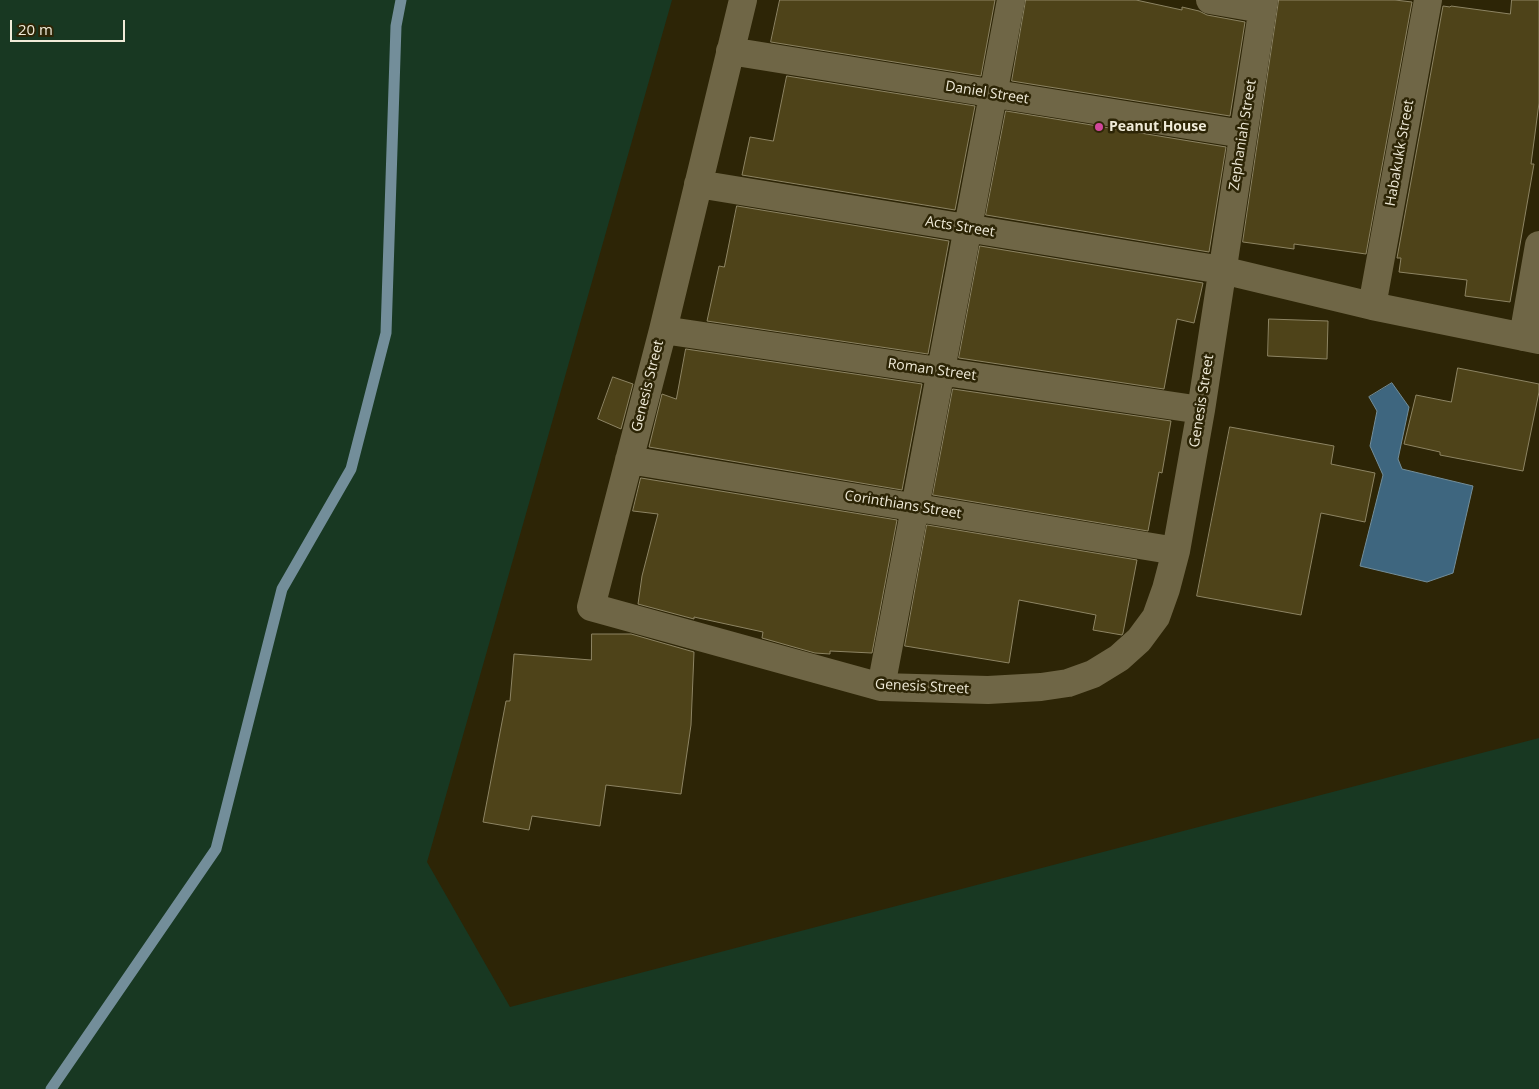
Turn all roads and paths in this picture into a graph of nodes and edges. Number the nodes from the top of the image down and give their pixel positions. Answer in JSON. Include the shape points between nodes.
{"nodes":[{"id":1,"x":743,"y":0,"type":"edge"},
{"id":2,"x":1011,"y":0,"type":"edge"},
{"id":3,"x":1210,"y":0,"type":"edge"},
{"id":4,"x":1428,"y":0,"type":"edge"},
{"id":5,"x":1263,"y":4,"type":"edge"},
{"id":6,"x":730,"y":51,"type":"junction"},
{"id":7,"x":993,"y":94,"type":"junction"},
{"id":8,"x":1243,"y":134,"type":"junction"},
{"id":9,"x":698,"y":184,"type":"junction"},
{"id":10,"x":968,"y":228,"type":"junction"},
{"id":11,"x":1539,"y":245,"type":"edge"},
{"id":12,"x":1222,"y":270,"type":"junction"},
{"id":13,"x":1372,"y":306,"type":"junction"},
{"id":14,"x":663,"y":330,"type":"junction"},
{"id":15,"x":1531,"y":339,"type":"edge"},
{"id":16,"x":940,"y":371,"type":"junction"},
{"id":17,"x":1201,"y":410,"type":"junction"},
{"id":18,"x":629,"y":460,"type":"junction"},
{"id":19,"x":914,"y":507,"type":"junction"},
{"id":20,"x":1176,"y":551,"type":"junction"},
{"id":21,"x":881,"y":687,"type":"junction"}],
"edges":[{"from":1,"to":6,"type":"street","name":"Genesis Street"},
{"from":2,"to":7,"type":"street"},
{"from":3,"to":5,"type":"street"},
{"from":4,"to":13,"type":"street","name":"Habakukk Street"},
{"from":5,"to":8,"type":"street","name":"Zephaniah Street"},
{"from":6,"to":7,"type":"street","name":"Daniel Street"},
{"from":6,"to":9,"type":"street","name":"Genesis Street"},
{"from":7,"to":8,"type":"street","name":"Daniel Street"},
{"from":7,"to":10,"type":"street"},
{"from":8,"to":12,"type":"street","name":"Zephaniah Street"},
{"from":9,"to":10,"type":"street","name":"Acts Street"},
{"from":9,"to":14,"type":"street","name":"Genesis Street"},
{"from":10,"to":12,"type":"street","name":"Acts Street"},
{"from":10,"to":16,"type":"street"},
{"from":11,"to":15,"type":"street"},
{"from":12,"to":13,"type":"street"},
{"from":12,"to":17,"type":"street","name":"Genesis Street"},
{"from":13,"to":15,"type":"street"},
{"from":14,"to":16,"type":"street","name":"Roman Street"},
{"from":14,"to":18,"type":"street","name":"Genesis Street"},
{"from":16,"to":17,"type":"street","name":"Roman Street"},
{"from":16,"to":19,"type":"street"},
{"from":17,"to":20,"type":"street","name":"Genesis Street"},
{"from":18,"to":19,"type":"street","name":"Corinthians Street"},
{"from":18,"to":21,"type":"street","name":"Genesis Street","via":[[591,607]]},
{"from":19,"to":20,"type":"street","name":"Corinthians Street"},
{"from":19,"to":21,"type":"street"},
{"from":20,"to":21,"type":"street","name":"Genesis Street","via":[[1156,617],[1139,640],[1119,658],[1093,674],[1068,684],[1041,688]]}]}
